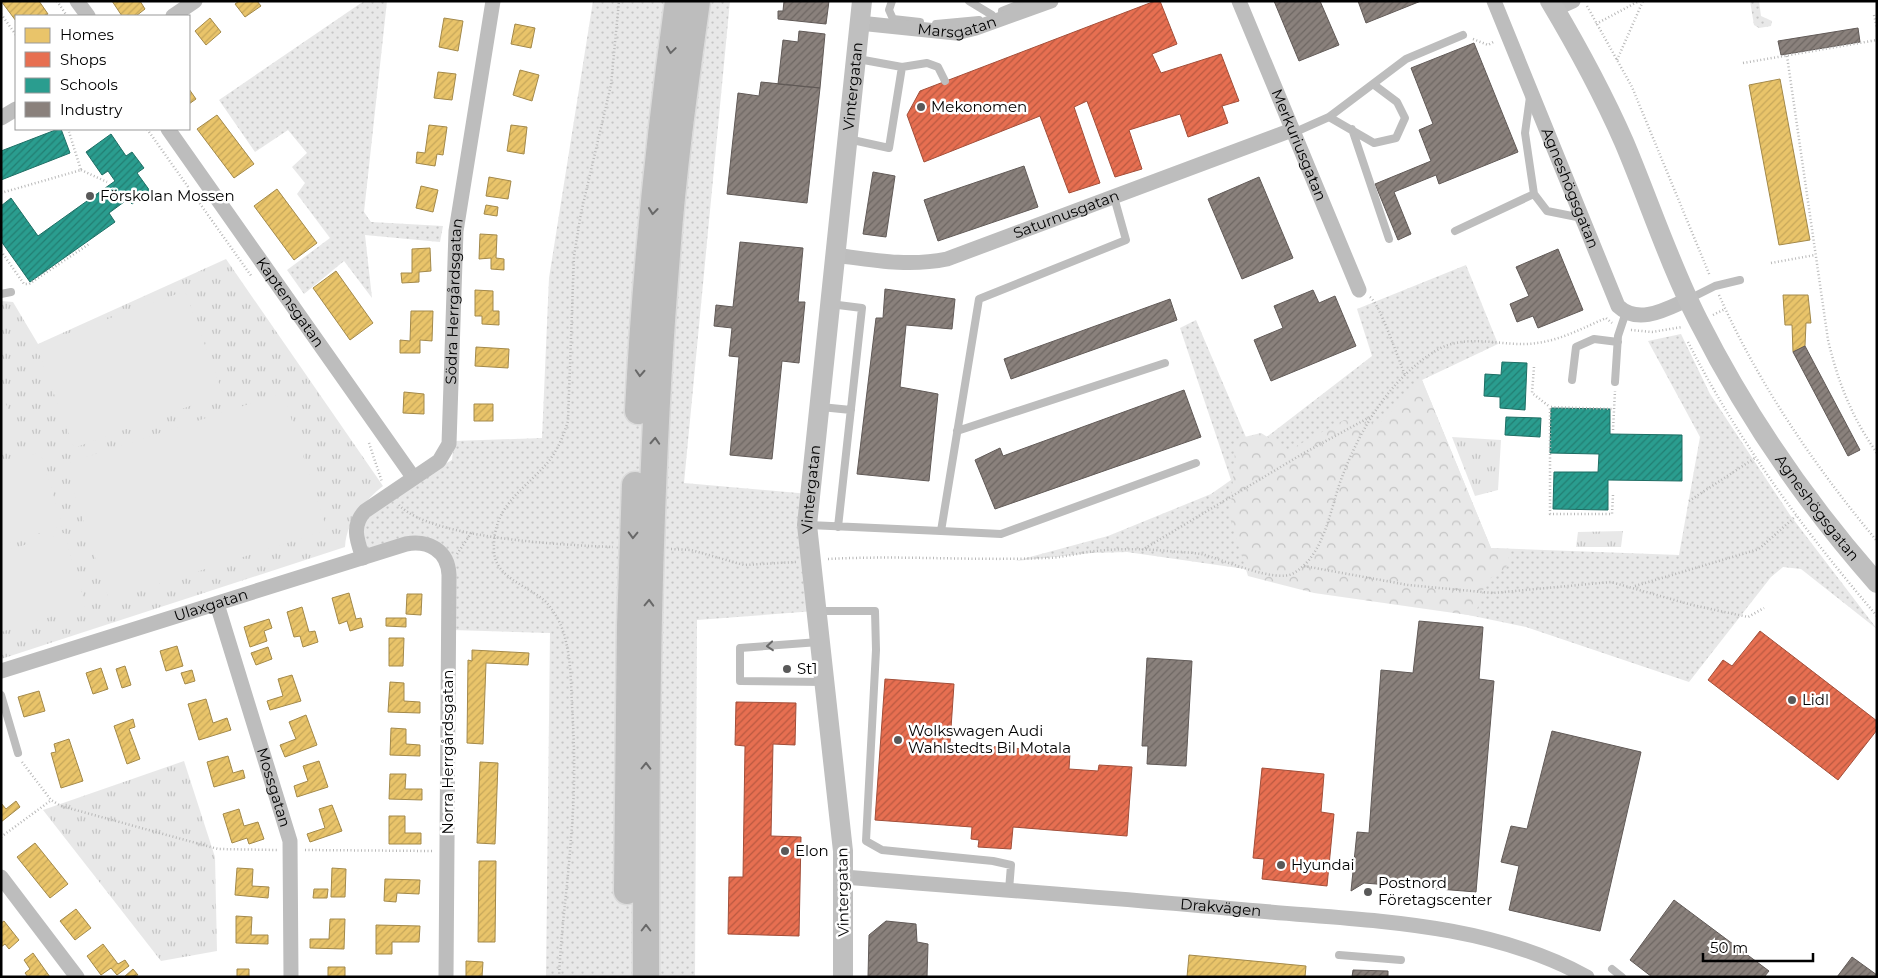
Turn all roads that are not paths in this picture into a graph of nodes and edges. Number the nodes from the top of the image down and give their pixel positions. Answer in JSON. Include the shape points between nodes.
{"nodes":[{"id":1,"x":77,"y":1,"type":"edge"},
{"id":2,"x":195,"y":1,"type":"edge"},
{"id":3,"x":493,"y":1,"type":"edge"},
{"id":4,"x":678,"y":1,"type":"edge"},
{"id":5,"x":697,"y":1,"type":"edge"},
{"id":6,"x":862,"y":1,"type":"edge"},
{"id":7,"x":892,"y":1,"type":"edge"},
{"id":8,"x":968,"y":1,"type":"edge"},
{"id":9,"x":1026,"y":1,"type":"edge"},
{"id":10,"x":1051,"y":1,"type":"edge"},
{"id":11,"x":1239,"y":1,"type":"edge"},
{"id":12,"x":1494,"y":1,"type":"edge"},
{"id":13,"x":1574,"y":1,"type":"edge"},
{"id":14,"x":1553,"y":5,"type":"edge"},
{"id":15,"x":87,"y":15,"type":"edge"},
{"id":16,"x":174,"y":15,"type":"edge"},
{"id":17,"x":992,"y":15,"type":"junction"},
{"id":18,"x":859,"y":23,"type":"junction"},
{"id":19,"x":1464,"y":35,"type":"road end"},
{"id":20,"x":855,"y":58,"type":"junction"},
{"id":21,"x":902,"y":66,"type":"junction"},
{"id":22,"x":945,"y":81,"type":"dead end"},
{"id":23,"x":1373,"y":84,"type":"junction"},
{"id":24,"x":1531,"y":92,"type":"junction"},
{"id":25,"x":15,"y":110,"type":"edge"},
{"id":26,"x":1329,"y":117,"type":"junction"},
{"id":27,"x":1,"y":118,"type":"edge"},
{"id":28,"x":1352,"y":129,"type":"junction"},
{"id":29,"x":169,"y":130,"type":"edge"},
{"id":30,"x":1293,"y":131,"type":"junction"},
{"id":31,"x":846,"y":138,"type":"junction"},
{"id":32,"x":1534,"y":194,"type":"junction"},
{"id":33,"x":1114,"y":197,"type":"junction"},
{"id":34,"x":1582,"y":218,"type":"junction"},
{"id":35,"x":1455,"y":231,"type":"dead end"},
{"id":36,"x":1389,"y":238,"type":"dead end"},
{"id":37,"x":835,"y":255,"type":"junction"},
{"id":38,"x":1740,"y":280,"type":"dead end"},
{"id":39,"x":1359,"y":290,"type":"road end"},
{"id":40,"x":11,"y":292,"type":"dead end"},
{"id":41,"x":1,"y":294,"type":"edge"},
{"id":42,"x":1688,"y":299,"type":"junction"},
{"id":43,"x":829,"y":304,"type":"junction"},
{"id":44,"x":1626,"y":312,"type":"junction"},
{"id":45,"x":1618,"y":342,"type":"junction"},
{"id":46,"x":1165,"y":363,"type":"dead end"},
{"id":47,"x":1572,"y":380,"type":"dead end"},
{"id":48,"x":1615,"y":382,"type":"road end"},
{"id":49,"x":819,"y":406,"type":"junction"},
{"id":50,"x":851,"y":410,"type":"junction"},
{"id":51,"x":957,"y":431,"type":"junction"},
{"id":52,"x":1196,"y":463,"type":"dead end"},
{"id":53,"x":413,"y":477,"type":"junction"},
{"id":54,"x":807,"y":525,"type":"junction"},
{"id":55,"x":838,"y":527,"type":"junction"},
{"id":56,"x":941,"y":531,"type":"junction"},
{"id":57,"x":363,"y":558,"type":"junction"},
{"id":58,"x":447,"y":561,"type":"joint"},
{"id":59,"x":1877,"y":583,"type":"edge"},
{"id":60,"x":216,"y":604,"type":"junction"},
{"id":61,"x":816,"y":611,"type":"junction"},
{"id":62,"x":819,"y":642,"type":"junction"},
{"id":63,"x":1,"y":671,"type":"edge"},
{"id":64,"x":824,"y":682,"type":"junction"},
{"id":65,"x":1,"y":695,"type":"edge"},
{"id":66,"x":18,"y":754,"type":"road end"},
{"id":67,"x":1,"y":877,"type":"edge"},
{"id":68,"x":844,"y":877,"type":"junction"},
{"id":69,"x":1009,"y":890,"type":"junction"},
{"id":70,"x":1339,"y":955,"type":"dead end"},
{"id":71,"x":1401,"y":960,"type":"dead end"},
{"id":72,"x":1612,"y":969,"type":"dead end"},
{"id":73,"x":78,"y":977,"type":"edge"},
{"id":74,"x":291,"y":977,"type":"edge"},
{"id":75,"x":446,"y":977,"type":"edge"},
{"id":76,"x":628,"y":977,"type":"edge"},
{"id":77,"x":646,"y":977,"type":"edge"},
{"id":78,"x":843,"y":977,"type":"edge"},
{"id":79,"x":1587,"y":977,"type":"edge"},
{"id":80,"x":1622,"y":977,"type":"edge"}],
"edges":[{"from":1,"to":15,"type":"street"},
{"from":2,"to":16,"type":"street"},
{"from":3,"to":53,"type":"street","name":"Södra Herrgårdsgatan","via":[[456,231],[449,444],[439,461]]},
{"from":4,"to":76,"type":"highway","one_way":true,"via":[[664,104],[642,347],[630,626]]},
{"from":77,"to":5,"type":"highway","one_way":true,"via":[[648,628],[659,370],[667,252]]},
{"from":6,"to":18,"type":"street","name":"Vintergatan"},
{"from":7,"to":17,"type":"lane","via":[[889,10],[893,18],[902,20],[941,25],[976,21]]},
{"from":8,"to":17,"type":"lane"},
{"from":9,"to":17,"type":"lane"},
{"from":10,"to":18,"type":"street","name":"Marsgatan","via":[[956,33]]},
{"from":11,"to":30,"type":"street","name":"Merkuriusgatan"},
{"from":12,"to":24,"type":"street","name":"Agneshögsgatan"},
{"from":13,"to":14,"type":"street"},
{"from":14,"to":42,"type":"street","name":"Agneshögsgatan","via":[[1602,93]]},
{"from":18,"to":20,"type":"street","name":"Vintergatan"},
{"from":19,"to":23,"type":"lane","via":[[1406,59]]},
{"from":20,"to":21,"type":"lane"},
{"from":20,"to":31,"type":"street","name":"Vintergatan"},
{"from":21,"to":22,"type":"lane","via":[[927,63],[938,67]]},
{"from":21,"to":31,"type":"lane","via":[[889,148]]},
{"from":23,"to":26,"type":"lane"},
{"from":23,"to":28,"type":"lane","via":[[1396,102],[1405,118],[1396,138],[1374,142]]},
{"from":24,"to":32,"type":"lane","via":[[1525,133]]},
{"from":24,"to":34,"type":"street","name":"Agneshögsgatan"},
{"from":25,"to":27,"type":"street"},
{"from":26,"to":28,"type":"lane"},
{"from":26,"to":30,"type":"lane"},
{"from":28,"to":36,"type":"lane"},
{"from":29,"to":53,"type":"street","name":"Kaptensgatan"},
{"from":30,"to":33,"type":"street","name":"Saturnusgatan"},
{"from":30,"to":39,"type":"street","name":"Merkuriusgatan"},
{"from":31,"to":37,"type":"street","name":"Vintergatan"},
{"from":32,"to":34,"type":"lane","via":[[1547,211]]},
{"from":32,"to":35,"type":"lane"},
{"from":33,"to":37,"type":"street","name":"Saturnusgatan","via":[[947,259],[902,264]]},
{"from":33,"to":51,"type":"lane","via":[[1126,240],[979,299]]},
{"from":34,"to":44,"type":"street","name":"Agneshögsgatan","via":[[1615,301]]},
{"from":37,"to":43,"type":"street","name":"Vintergatan"},
{"from":38,"to":42,"type":"lane","via":[[1714,286]]},
{"from":40,"to":41,"type":"lane"},
{"from":42,"to":44,"type":"street","via":[[1653,314]]},
{"from":42,"to":59,"type":"street","name":"Agneshögsgatan","via":[[1768,441],[1814,507]]},
{"from":43,"to":49,"type":"street","name":"Vintergatan"},
{"from":43,"to":50,"type":"lane","via":[[862,308]]},
{"from":44,"to":45,"type":"lane"},
{"from":45,"to":47,"type":"lane","via":[[1594,340],[1576,348]]},
{"from":45,"to":48,"type":"lane"},
{"from":46,"to":51,"type":"lane"},
{"from":49,"to":50,"type":"lane"},
{"from":49,"to":54,"type":"street","name":"Vintergatan"},
{"from":50,"to":55,"type":"lane"},
{"from":51,"to":56,"type":"lane"},
{"from":52,"to":56,"type":"lane","via":[[1001,534]]},
{"from":53,"to":57,"type":"street","name":"Södra Herrgårdsgatan","via":[[360,516],[356,534]]},
{"from":54,"to":55,"type":"lane"},
{"from":54,"to":61,"type":"street","name":"Vintergatan"},
{"from":55,"to":56,"type":"lane"},
{"from":57,"to":58,"type":"street","name":"Ulaxgatan","via":[[420,542],[435,548]]},
{"from":57,"to":60,"type":"street","name":"Ulaxgatan"},
{"from":58,"to":75,"type":"street","name":"Norra Herrgårdsgatan"},
{"from":60,"to":63,"type":"street","name":"Ulaxgatan"},
{"from":60,"to":74,"type":"street","name":"Mossgatan","via":[[291,850]]},
{"from":61,"to":62,"type":"street","name":"Vintergatan"},
{"from":61,"to":69,"type":"lane","via":[[875,611],[876,650],[866,841],[882,850],[993,860],[1011,865]]},
{"from":62,"to":64,"type":"street","name":"Vintergatan"},
{"from":62,"to":64,"type":"lane","one_way":true,"via":[[740,648],[740,681]]},
{"from":64,"to":68,"type":"street","name":"Vintergatan"},
{"from":65,"to":66,"type":"lane"},
{"from":67,"to":73,"type":"street"},
{"from":68,"to":69,"type":"street","name":"Drakvägen"},
{"from":68,"to":78,"type":"street","name":"Vintergatan"},
{"from":69,"to":79,"type":"street","name":"Drakvägen","via":[[1432,927],[1524,949]]},
{"from":70,"to":71,"type":"lane"},
{"from":72,"to":80,"type":"lane"}]}
